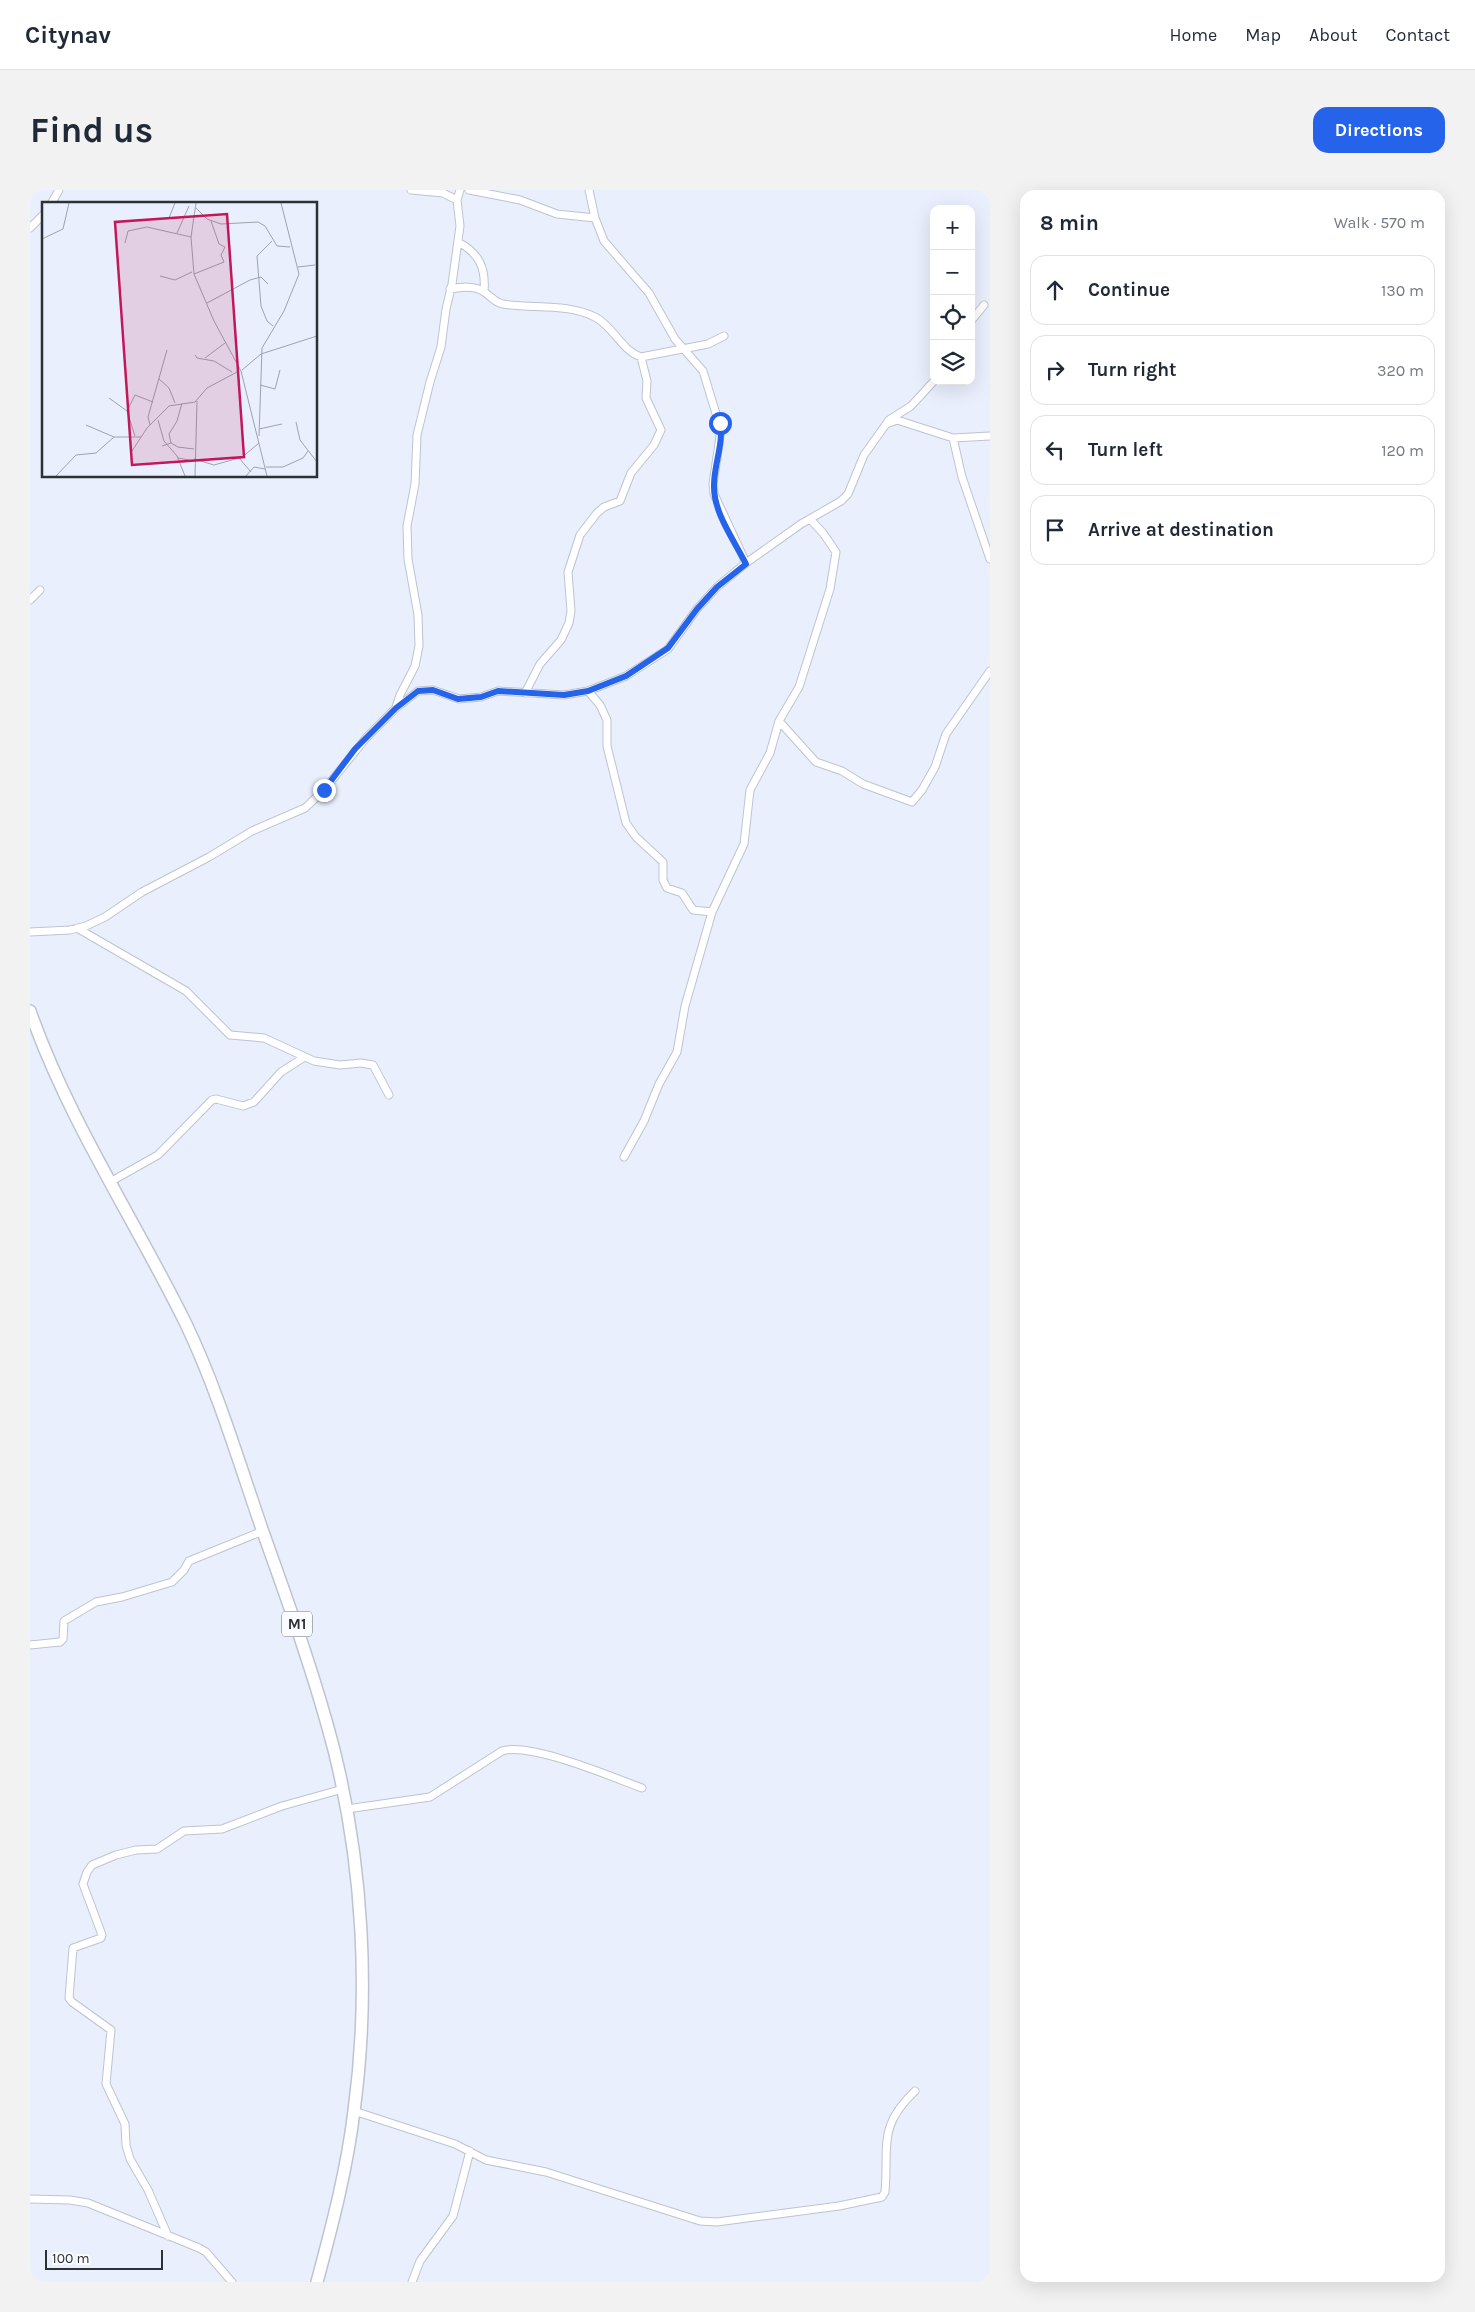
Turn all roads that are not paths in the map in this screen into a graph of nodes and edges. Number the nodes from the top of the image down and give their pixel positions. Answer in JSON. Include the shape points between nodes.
{"nodes":[{"id":1,"x":59,"y":190,"type":"edge"},
{"id":2,"x":411,"y":190,"type":"edge"},
{"id":3,"x":460,"y":190,"type":"edge"},
{"id":4,"x":469,"y":190,"type":"edge"},
{"id":5,"x":589,"y":190,"type":"edge"},
{"id":6,"x":457,"y":200,"type":"junction"},
{"id":7,"x":52,"y":202,"type":"edge"},
{"id":8,"x":42,"y":216,"type":"edge"},
{"id":9,"x":595,"y":218,"type":"junction"},
{"id":10,"x":30,"y":228,"type":"edge"},
{"id":11,"x":458,"y":242,"type":"junction"},
{"id":12,"x":450,"y":289,"type":"junction"},
{"id":13,"x":484,"y":291,"type":"junction"},
{"id":14,"x":984,"y":306,"type":"dead end"},
{"id":15,"x":975,"y":316,"type":"edge"},
{"id":16,"x":724,"y":336,"type":"dead end"},
{"id":17,"x":683,"y":349,"type":"junction"},
{"id":18,"x":641,"y":357,"type":"junction"},
{"id":19,"x":931,"y":385,"type":"edge"},
{"id":20,"x":888,"y":423,"type":"junction"},
{"id":21,"x":990,"y":436,"type":"edge"},
{"id":22,"x":953,"y":438,"type":"junction"},
{"id":23,"x":810,"y":519,"type":"junction"},
{"id":24,"x":990,"y":559,"type":"edge"},
{"id":25,"x":746,"y":564,"type":"junction"},
{"id":26,"x":40,"y":590,"type":"dead end"},
{"id":27,"x":30,"y":600,"type":"edge"},
{"id":28,"x":990,"y":671,"type":"edge"},
{"id":29,"x":588,"y":691,"type":"junction"},
{"id":30,"x":525,"y":693,"type":"junction"},
{"id":31,"x":396,"y":708,"type":"junction"},
{"id":32,"x":779,"y":720,"type":"junction"},
{"id":33,"x":712,"y":912,"type":"junction"},
{"id":34,"x":77,"y":928,"type":"junction"},
{"id":35,"x":30,"y":932,"type":"edge"},
{"id":36,"x":30,"y":1011,"type":"edge"},
{"id":37,"x":303,"y":1058,"type":"junction"},
{"id":38,"x":388,"y":1095,"type":"dead end"},
{"id":39,"x":624,"y":1157,"type":"dead end"},
{"id":40,"x":110,"y":1182,"type":"junction"},
{"id":41,"x":262,"y":1530,"type":"junction"},
{"id":42,"x":30,"y":1645,"type":"edge"},
{"id":43,"x":642,"y":1788,"type":"dead end"},
{"id":44,"x":343,"y":1789,"type":"junction"},
{"id":45,"x":347,"y":1809,"type":"junction"},
{"id":46,"x":915,"y":2091,"type":"dead end"},
{"id":47,"x":354,"y":2110,"type":"junction"},
{"id":48,"x":470,"y":2151,"type":"junction"},
{"id":49,"x":30,"y":2198,"type":"edge"},
{"id":50,"x":168,"y":2236,"type":"junction"},
{"id":51,"x":232,"y":2282,"type":"edge"},
{"id":52,"x":317,"y":2282,"type":"edge"},
{"id":53,"x":412,"y":2282,"type":"edge"}],
"edges":[{"from":1,"to":7,"type":"street"},
{"from":2,"to":6,"type":"street","via":[[443,193]]},
{"from":3,"to":6,"type":"street"},
{"from":4,"to":9,"type":"street","via":[[520,200],[556,214]]},
{"from":5,"to":9,"type":"street"},
{"from":6,"to":11,"type":"street"},
{"from":8,"to":10,"type":"street"},
{"from":9,"to":17,"type":"street","via":[[604,240],[649,293]]},
{"from":11,"to":12,"type":"street"},
{"from":11,"to":13,"type":"street","via":[[480,260]]},
{"from":12,"to":13,"type":"street","via":[[467,287]]},
{"from":12,"to":31,"type":"street","via":[[441,347],[417,435],[416,477],[409,507],[407,542],[416,592],[419,639],[415,666]]},
{"from":13,"to":18,"type":"street","via":[[503,304],[590,315],[606,324]]},
{"from":14,"to":15,"type":"street"},
{"from":16,"to":17,"type":"street","via":[[712,343]]},
{"from":17,"to":18,"type":"street"},
{"from":17,"to":25,"type":"street","via":[[700,367],[714,399],[722,430],[714,494]]},
{"from":18,"to":30,"type":"street","via":[[647,381],[646,400],[661,432],[630,473],[620,501],[604,507],[580,535],[568,572],[569,623],[561,640],[540,664]]},
{"from":19,"to":20,"type":"street","via":[[917,401]]},
{"from":20,"to":22,"type":"street","via":[[897,420]]},
{"from":20,"to":23,"type":"street","via":[[864,455],[848,494]]},
{"from":21,"to":22,"type":"street"},
{"from":22,"to":24,"type":"street","via":[[962,477]]},
{"from":23,"to":25,"type":"street"},
{"from":23,"to":32,"type":"street","via":[[833,547],[837,561],[799,687]]},
{"from":25,"to":29,"type":"street","via":[[710,594],[668,648],[626,676]]},
{"from":26,"to":27,"type":"street"},
{"from":28,"to":32,"type":"street","via":[[946,734],[935,767],[910,803],[816,762]]},
{"from":29,"to":30,"type":"street","via":[[564,695]]},
{"from":29,"to":33,"type":"street","via":[[607,720],[607,746],[622,814],[630,830],[661,859],[664,885],[682,893],[693,910]]},
{"from":30,"to":31,"type":"street","via":[[498,691],[481,697],[458,699],[423,690]]},
{"from":31,"to":34,"type":"street","via":[[355,749],[335,777],[305,808],[252,831],[142,892],[105,917]]},
{"from":32,"to":33,"type":"street","via":[[773,745],[748,798],[744,844]]},
{"from":33,"to":39,"type":"street","via":[[685,1006],[677,1052]]},
{"from":34,"to":35,"type":"street"},
{"from":34,"to":37,"type":"street","via":[[186,991],[230,1035],[264,1038]]},
{"from":36,"to":40,"type":"highway","number":"M1","via":[[57,1078]]},
{"from":37,"to":38,"type":"street","via":[[324,1063],[373,1065]]},
{"from":37,"to":40,"type":"street","via":[[287,1066],[248,1106],[212,1100],[164,1149]]},
{"from":40,"to":41,"type":"highway","number":"M1","via":[[187,1326],[210,1381]]},
{"from":41,"to":42,"type":"street","via":[[189,1561],[172,1582],[122,1598],[96,1602],[64,1620],[61,1641]]},
{"from":41,"to":44,"type":"highway","number":"M1","via":[[302,1637]]},
{"from":43,"to":45,"type":"street","via":[[550,1757],[511,1748],[430,1797]]},
{"from":44,"to":45,"type":"highway","number":"M1"},
{"from":44,"to":50,"type":"street","via":[[282,1806],[222,1829],[184,1831],[156,1849],[116,1855],[92,1865],[87,1872],[83,1884],[102,1935],[73,1948],[69,1998],[111,2030],[106,2076],[108,2091],[125,2124],[130,2159]]},
{"from":45,"to":47,"type":"highway","number":"M1","via":[[361,1954],[362,2000]]},
{"from":46,"to":48,"type":"street","via":[[899,2107],[890,2123],[884,2194],[861,2202],[810,2211],[700,2222],[546,2172],[486,2160]]},
{"from":47,"to":48,"type":"street"},
{"from":47,"to":52,"type":"highway","number":"M1","via":[[343,2174]]},
{"from":48,"to":53,"type":"street","via":[[453,2216],[420,2261]]},
{"from":49,"to":50,"type":"street","via":[[88,2204]]},
{"from":50,"to":51,"type":"street","via":[[204,2250]]}]}
